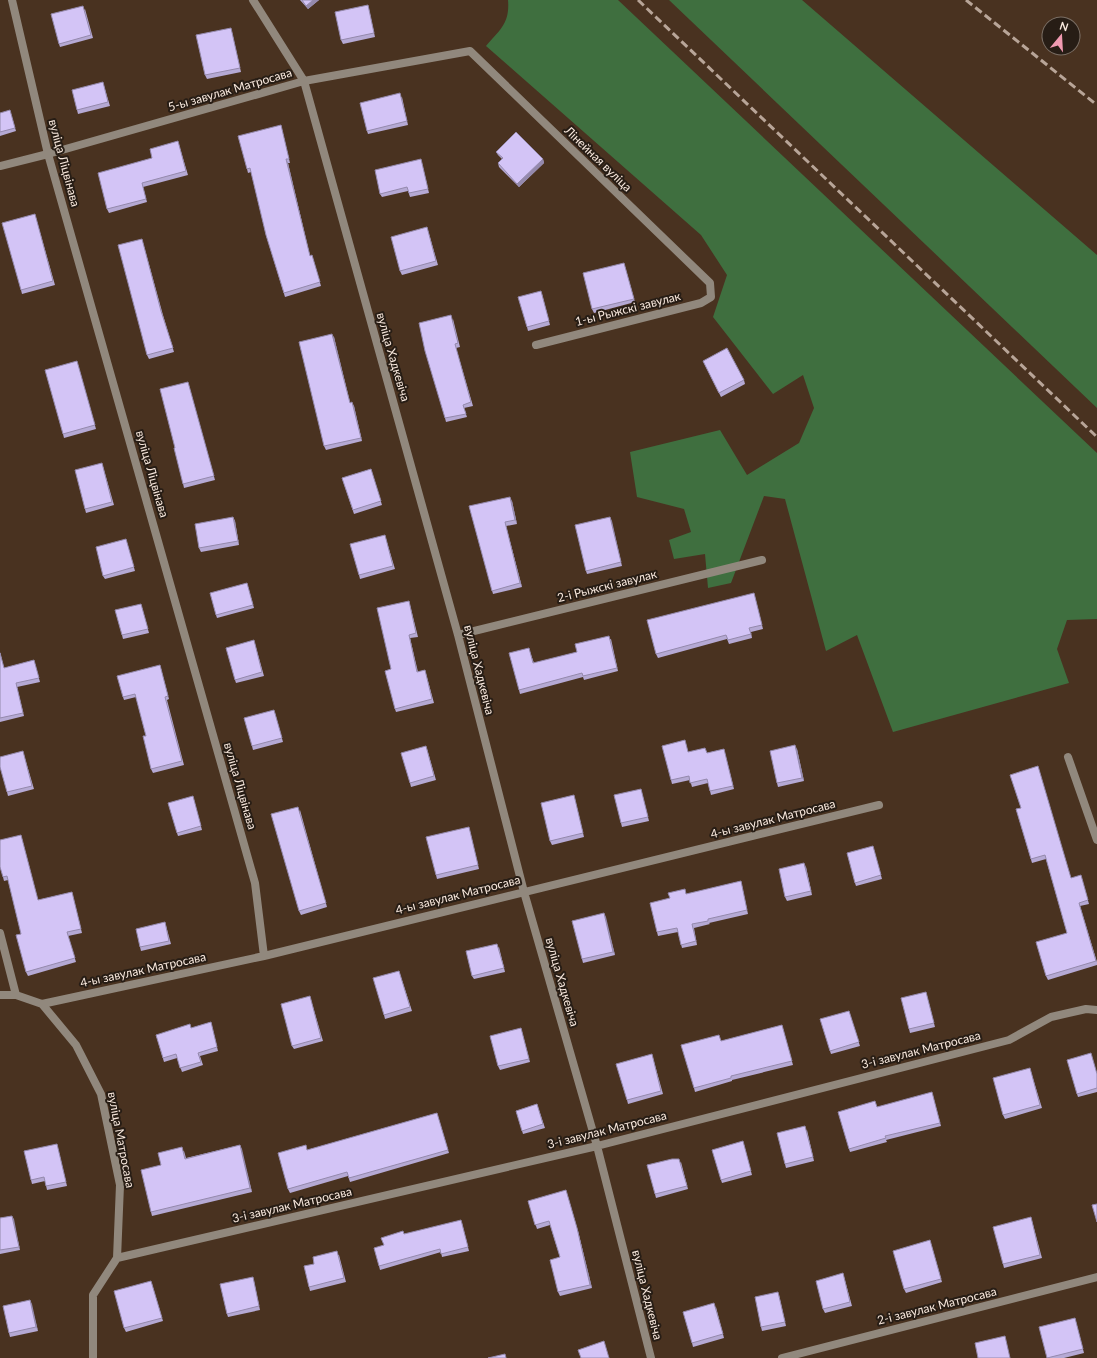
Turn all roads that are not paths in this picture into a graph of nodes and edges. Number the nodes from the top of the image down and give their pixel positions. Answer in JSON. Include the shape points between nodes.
{"nodes":[{"id":1,"x":12,"y":0,"type":"edge"},
{"id":2,"x":253,"y":0,"type":"edge"},
{"id":3,"x":470,"y":52,"type":"joint"},
{"id":4,"x":304,"y":81,"type":"junction"},
{"id":5,"x":48,"y":154,"type":"junction"},
{"id":6,"x":0,"y":166,"type":"edge"},
{"id":7,"x":710,"y":283,"type":"joint"},
{"id":8,"x":536,"y":345,"type":"dead end"},
{"id":9,"x":762,"y":560,"type":"dead end"},
{"id":10,"x":458,"y":635,"type":"junction"},
{"id":11,"x":1068,"y":757,"type":"dead end"},
{"id":12,"x":879,"y":805,"type":"dead end"},
{"id":13,"x":1097,"y":840,"type":"edge"},
{"id":14,"x":524,"y":892,"type":"junction"},
{"id":15,"x":0,"y":933,"type":"edge"},
{"id":16,"x":264,"y":956,"type":"junction"},
{"id":17,"x":0,"y":995,"type":"edge"},
{"id":18,"x":16,"y":995,"type":"junction"},
{"id":19,"x":42,"y":1004,"type":"junction"},
{"id":20,"x":1097,"y":1010,"type":"edge"},
{"id":21,"x":597,"y":1146,"type":"junction"},
{"id":22,"x":117,"y":1258,"type":"junction"},
{"id":23,"x":1097,"y":1277,"type":"edge"},
{"id":24,"x":93,"y":1358,"type":"edge"},
{"id":25,"x":651,"y":1358,"type":"edge"},
{"id":26,"x":782,"y":1358,"type":"edge"}],
"edges":[{"from":1,"to":5,"type":"street","name":"вуліца Ліцвінава"},
{"from":2,"to":4,"type":"street","name":"вуліца Хадкевіча"},
{"from":3,"to":4,"type":"street","name":"5-ы завулак Матросава"},
{"from":3,"to":7,"type":"street","name":"Лінейная вуліца"},
{"from":4,"to":5,"type":"street","name":"5-ы завулак Матросава"},
{"from":4,"to":10,"type":"street","name":"вуліца Хадкевіча"},
{"from":5,"to":6,"type":"street","name":"5-ы завулак Матросава"},
{"from":5,"to":16,"type":"street","name":"вуліца Ліцвінава","via":[[255,883]]},
{"from":7,"to":8,"type":"street","name":"1-ы Рыжскі завулак","via":[[711,297],[701,303]]},
{"from":9,"to":10,"type":"street","name":"2-і Рыжскі завулак"},
{"from":10,"to":14,"type":"street","name":"вуліца Хадкевіча"},
{"from":11,"to":13,"type":"street"},
{"from":12,"to":14,"type":"street","name":"4-ы завулак Матросава"},
{"from":14,"to":16,"type":"street","name":"4-ы завулак Матросава"},
{"from":14,"to":21,"type":"street","name":"вуліца Хадкевіча"},
{"from":15,"to":18,"type":"street"},
{"from":16,"to":19,"type":"street","name":"4-ы завулак Матросава"},
{"from":17,"to":18,"type":"street"},
{"from":18,"to":19,"type":"street"},
{"from":19,"to":22,"type":"street","name":"вуліца Матросава","via":[[76,1046],[101,1094],[120,1185]]},
{"from":20,"to":21,"type":"street","name":"3-і завулак Матросава","via":[[1086,1009],[1051,1017],[1009,1040]]},
{"from":21,"to":22,"type":"street","name":"3-і завулак Матросава"},
{"from":21,"to":25,"type":"street","name":"вуліца Хадкевіча"},
{"from":22,"to":24,"type":"street","via":[[93,1295]]},
{"from":23,"to":26,"type":"street","name":"2-і завулак Матросава"}]}
